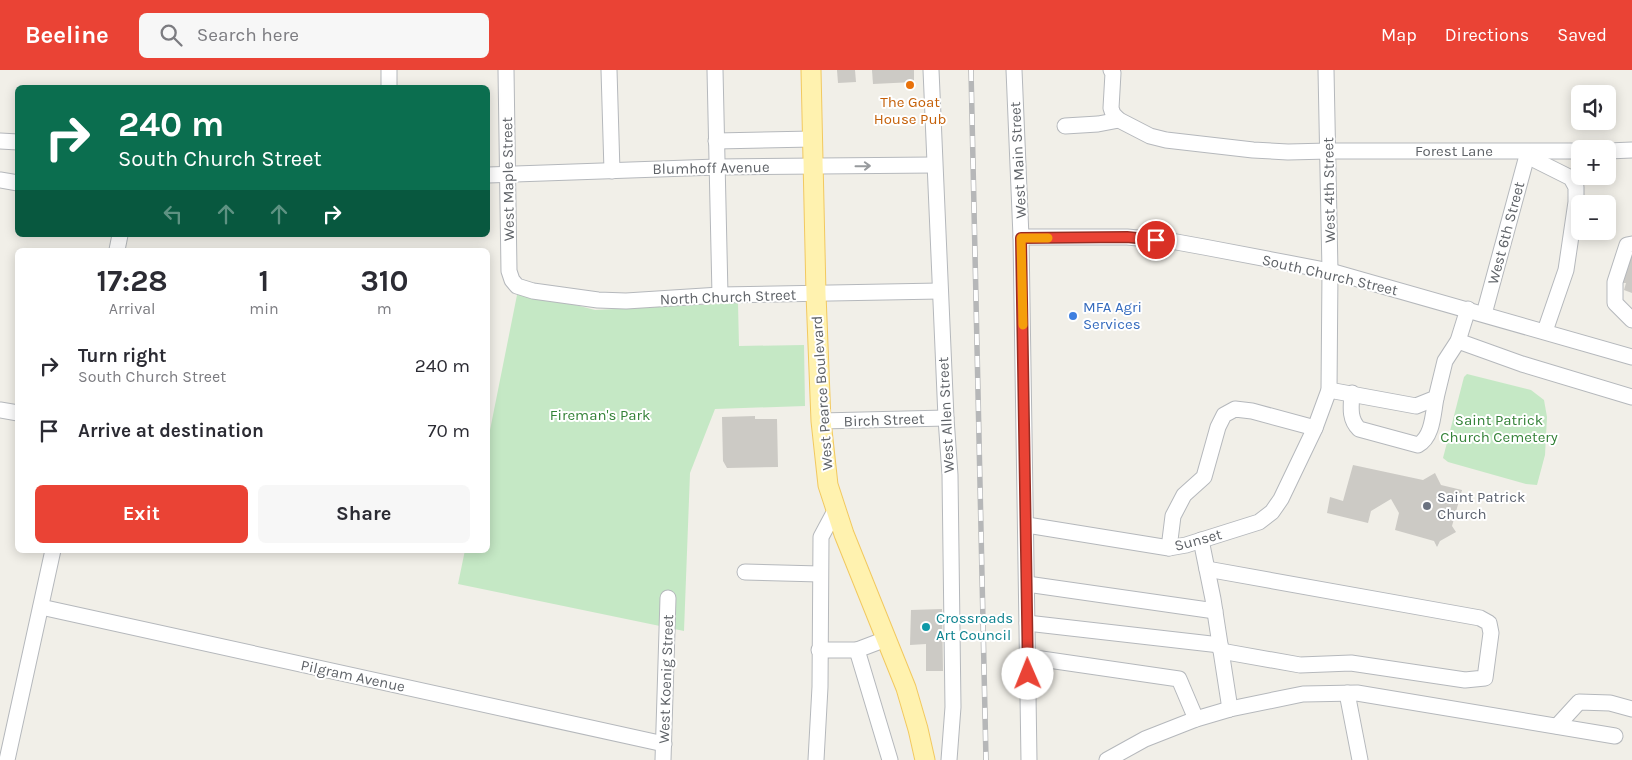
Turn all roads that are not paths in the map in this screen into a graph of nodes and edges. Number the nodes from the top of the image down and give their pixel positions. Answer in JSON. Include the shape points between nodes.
{"nodes":[{"id":1,"x":389,"y":70,"type":"edge"},
{"id":2,"x":506,"y":70,"type":"edge"},
{"id":3,"x":608,"y":70,"type":"edge"},
{"id":4,"x":715,"y":70,"type":"edge"},
{"id":5,"x":811,"y":70,"type":"edge"},
{"id":6,"x":931,"y":70,"type":"edge"},
{"id":7,"x":1014,"y":70,"type":"edge"},
{"id":8,"x":1111,"y":70,"type":"edge"},
{"id":9,"x":1326,"y":70,"type":"edge"},
{"id":10,"x":389,"y":85,"type":"edge"},
{"id":11,"x":1119,"y":120,"type":"junction"},
{"id":12,"x":1065,"y":126,"type":"dead end"},
{"id":13,"x":813,"y":139,"type":"junction"},
{"id":14,"x":0,"y":141,"type":"edge"},
{"id":15,"x":716,"y":141,"type":"junction"},
{"id":16,"x":15,"y":142,"type":"edge"},
{"id":17,"x":1632,"y":150,"type":"edge"},
{"id":18,"x":1329,"y":151,"type":"junction"},
{"id":19,"x":1571,"y":151,"type":"edge"},
{"id":20,"x":1616,"y":151,"type":"edge"},
{"id":21,"x":1528,"y":152,"type":"junction"},
{"id":22,"x":934,"y":165,"type":"junction"},
{"id":23,"x":814,"y":166,"type":"junction"},
{"id":24,"x":717,"y":167,"type":"junction"},
{"id":25,"x":612,"y":171,"type":"junction"},
{"id":26,"x":508,"y":174,"type":"junction"},
{"id":27,"x":490,"y":175,"type":"edge"},
{"id":28,"x":0,"y":180,"type":"edge"},
{"id":29,"x":15,"y":182,"type":"edge"},
{"id":30,"x":1021,"y":238,"type":"junction"},
{"id":31,"x":1632,"y":244,"type":"edge"},
{"id":32,"x":1330,"y":271,"type":"junction"},
{"id":33,"x":517,"y":286,"type":"joint"},
{"id":34,"x":940,"y":291,"type":"junction"},
{"id":35,"x":816,"y":294,"type":"junction"},
{"id":36,"x":720,"y":296,"type":"junction"},
{"id":37,"x":1468,"y":310,"type":"junction"},
{"id":38,"x":1484,"y":314,"type":"junction"},
{"id":39,"x":1632,"y":320,"type":"edge"},
{"id":40,"x":1545,"y":332,"type":"junction"},
{"id":41,"x":1458,"y":341,"type":"junction"},
{"id":42,"x":1632,"y":357,"type":"edge"},
{"id":43,"x":1329,"y":390,"type":"junction"},
{"id":44,"x":1352,"y":393,"type":"junction"},
{"id":45,"x":1632,"y":397,"type":"edge"},
{"id":46,"x":1436,"y":398,"type":"junction"},
{"id":47,"x":0,"y":410,"type":"edge"},
{"id":48,"x":15,"y":412,"type":"edge"},
{"id":49,"x":946,"y":418,"type":"junction"},
{"id":50,"x":822,"y":421,"type":"junction"},
{"id":51,"x":1315,"y":428,"type":"junction"},
{"id":52,"x":836,"y":509,"type":"junction"},
{"id":53,"x":1027,"y":525,"type":"junction"},
{"id":54,"x":1201,"y":540,"type":"junction"},
{"id":55,"x":1169,"y":548,"type":"junction"},
{"id":56,"x":53,"y":553,"type":"edge"},
{"id":57,"x":1207,"y":569,"type":"junction"},
{"id":58,"x":745,"y":572,"type":"dead end"},
{"id":59,"x":820,"y":574,"type":"junction"},
{"id":60,"x":1027,"y":584,"type":"junction"},
{"id":61,"x":668,"y":598,"type":"dead end"},
{"id":62,"x":41,"y":607,"type":"junction"},
{"id":63,"x":1215,"y":612,"type":"junction"},
{"id":64,"x":1027,"y":623,"type":"junction"},
{"id":65,"x":886,"y":639,"type":"junction"},
{"id":66,"x":1220,"y":648,"type":"junction"},
{"id":67,"x":819,"y":650,"type":"junction"},
{"id":68,"x":857,"y":650,"type":"junction"},
{"id":69,"x":1028,"y":657,"type":"junction"},
{"id":70,"x":1347,"y":693,"type":"junction"},
{"id":71,"x":1230,"y":709,"type":"junction"},
{"id":72,"x":1632,"y":709,"type":"edge"},
{"id":73,"x":1196,"y":719,"type":"junction"},
{"id":74,"x":1557,"y":726,"type":"junction"},
{"id":75,"x":1615,"y":736,"type":"dead end"},
{"id":76,"x":664,"y":744,"type":"junction"},
{"id":77,"x":7,"y":760,"type":"edge"},
{"id":78,"x":663,"y":760,"type":"edge"},
{"id":79,"x":816,"y":760,"type":"edge"},
{"id":80,"x":890,"y":760,"type":"edge"},
{"id":81,"x":925,"y":760,"type":"edge"},
{"id":82,"x":949,"y":760,"type":"edge"},
{"id":83,"x":1029,"y":760,"type":"edge"},
{"id":84,"x":1107,"y":760,"type":"edge"},
{"id":85,"x":1360,"y":760,"type":"edge"}],
"edges":[{"from":1,"to":10,"type":"street"},
{"from":2,"to":26,"type":"street","name":"West Maple Street"},
{"from":3,"to":25,"type":"street"},
{"from":4,"to":15,"type":"street"},
{"from":5,"to":13,"type":"main road","name":"West Pearce Boulevard"},
{"from":6,"to":22,"type":"street","name":"West Allen Street"},
{"from":7,"to":30,"type":"street","name":"West Main Street"},
{"from":8,"to":11,"type":"street","via":[[1111,108]]},
{"from":9,"to":18,"type":"street","name":"West 4th Street"},
{"from":11,"to":12,"type":"street"},
{"from":11,"to":18,"type":"street","name":"Forest Lane","via":[[1150,136],[1166,140],[1253,150]]},
{"from":13,"to":15,"type":"street"},
{"from":13,"to":23,"type":"main road","name":"West Pearce Boulevard"},
{"from":14,"to":16,"type":"street"},
{"from":15,"to":24,"type":"street"},
{"from":17,"to":20,"type":"street"},
{"from":18,"to":21,"type":"street","name":"Forest Lane"},
{"from":18,"to":32,"type":"street","name":"West 4th Street"},
{"from":19,"to":21,"type":"street","name":"Forest Lane"},
{"from":21,"to":38,"type":"street","name":"West 6th Street"},
{"from":21,"to":40,"type":"street","via":[[1534,160],[1571,178],[1576,187],[1566,270]]},
{"from":23,"to":22,"type":"street","name":"Blumhoff Avenue","one_way":true},
{"from":22,"to":34,"type":"street","name":"West Allen Street"},
{"from":23,"to":24,"type":"street","name":"Blumhoff Avenue"},
{"from":23,"to":35,"type":"main road","name":"West Pearce Boulevard"},
{"from":24,"to":25,"type":"street","name":"Blumhoff Avenue"},
{"from":24,"to":36,"type":"street"},
{"from":25,"to":26,"type":"street","name":"Blumhoff Avenue"},
{"from":26,"to":27,"type":"street","name":"Blumhoff Avenue"},
{"from":26,"to":33,"type":"street","name":"West Maple Street","via":[[509,270]]},
{"from":28,"to":29,"type":"street"},
{"from":30,"to":32,"type":"street","name":"South Church Street","via":[[1127,237],[1171,241]]},
{"from":30,"to":53,"type":"street","name":"West Main Street"},
{"from":31,"to":39,"type":"street","via":[[1626,245],[1615,282],[1615,303]]},
{"from":32,"to":37,"type":"street","name":"South Church Street"},
{"from":32,"to":43,"type":"street","name":"West 4th Street"},
{"from":33,"to":36,"type":"street","name":"North Church Street","via":[[598,300]]},
{"from":34,"to":35,"type":"street","name":"North Church Street"},
{"from":34,"to":49,"type":"street","name":"West Allen Street"},
{"from":35,"to":36,"type":"street","name":"North Church Street"},
{"from":35,"to":50,"type":"main road","name":"West Pearce Boulevard"},
{"from":37,"to":38,"type":"street","name":"South Church Street"},
{"from":37,"to":41,"type":"street"},
{"from":38,"to":40,"type":"street","name":"South Church Street"},
{"from":40,"to":42,"type":"street","name":"South Church Street"},
{"from":41,"to":45,"type":"street"},
{"from":41,"to":46,"type":"street","via":[[1445,361]]},
{"from":43,"to":44,"type":"street"},
{"from":43,"to":51,"type":"street","name":"West 4th Street"},
{"from":44,"to":46,"type":"street","via":[[1416,406]]},
{"from":44,"to":46,"type":"street","via":[[1351,413],[1354,424],[1360,429],[1418,445],[1425,442]]},
{"from":47,"to":48,"type":"street"},
{"from":49,"to":50,"type":"street","name":"Birch Street"},
{"from":49,"to":82,"type":"street","name":"West Allen Street","via":[[950,475],[953,706]]},
{"from":50,"to":52,"type":"main road","name":"West Pearce Boulevard","via":[[828,485]]},
{"from":51,"to":54,"type":"street","name":"Sunset","via":[[1272,512],[1259,522]]},
{"from":51,"to":55,"type":"street","via":[[1252,411],[1235,409],[1224,415],[1204,476],[1184,495],[1174,516]]},
{"from":52,"to":59,"type":"street","via":[[821,537]]},
{"from":52,"to":65,"type":"main road","name":"West Pearce Boulevard"},
{"from":53,"to":55,"type":"street","name":"Sunset"},
{"from":53,"to":60,"type":"street","name":"West Main Street"},
{"from":54,"to":55,"type":"street","name":"Sunset"},
{"from":54,"to":57,"type":"street"},
{"from":56,"to":62,"type":"street"},
{"from":57,"to":63,"type":"street"},
{"from":57,"to":66,"type":"street","via":[[1480,618],[1489,623],[1491,633],[1485,678],[1465,680],[1351,662],[1300,665]]},
{"from":58,"to":59,"type":"street"},
{"from":59,"to":67,"type":"street"},
{"from":60,"to":63,"type":"street"},
{"from":60,"to":64,"type":"street","name":"West Main Street"},
{"from":61,"to":76,"type":"street","name":"West Koenig Street"},
{"from":62,"to":76,"type":"street","name":"Pilgram Avenue"},
{"from":62,"to":77,"type":"street"},
{"from":63,"to":66,"type":"street"},
{"from":64,"to":66,"type":"street"},
{"from":64,"to":69,"type":"street","name":"West Main Street"},
{"from":65,"to":68,"type":"street"},
{"from":65,"to":81,"type":"main road","name":"West Pearce Boulevard","via":[[906,688]]},
{"from":66,"to":71,"type":"street"},
{"from":67,"to":68,"type":"street"},
{"from":67,"to":79,"type":"street"},
{"from":68,"to":80,"type":"street"},
{"from":69,"to":73,"type":"street","via":[[1179,679]]},
{"from":69,"to":83,"type":"street","name":"West Main Street"},
{"from":70,"to":71,"type":"street","via":[[1303,694]]},
{"from":70,"to":74,"type":"street"},
{"from":70,"to":85,"type":"street"},
{"from":71,"to":73,"type":"street"},
{"from":72,"to":74,"type":"street","via":[[1610,703],[1579,702]]},
{"from":73,"to":84,"type":"street","via":[[1145,739]]},
{"from":74,"to":75,"type":"street"},
{"from":76,"to":78,"type":"street","name":"West Koenig Street"}]}
